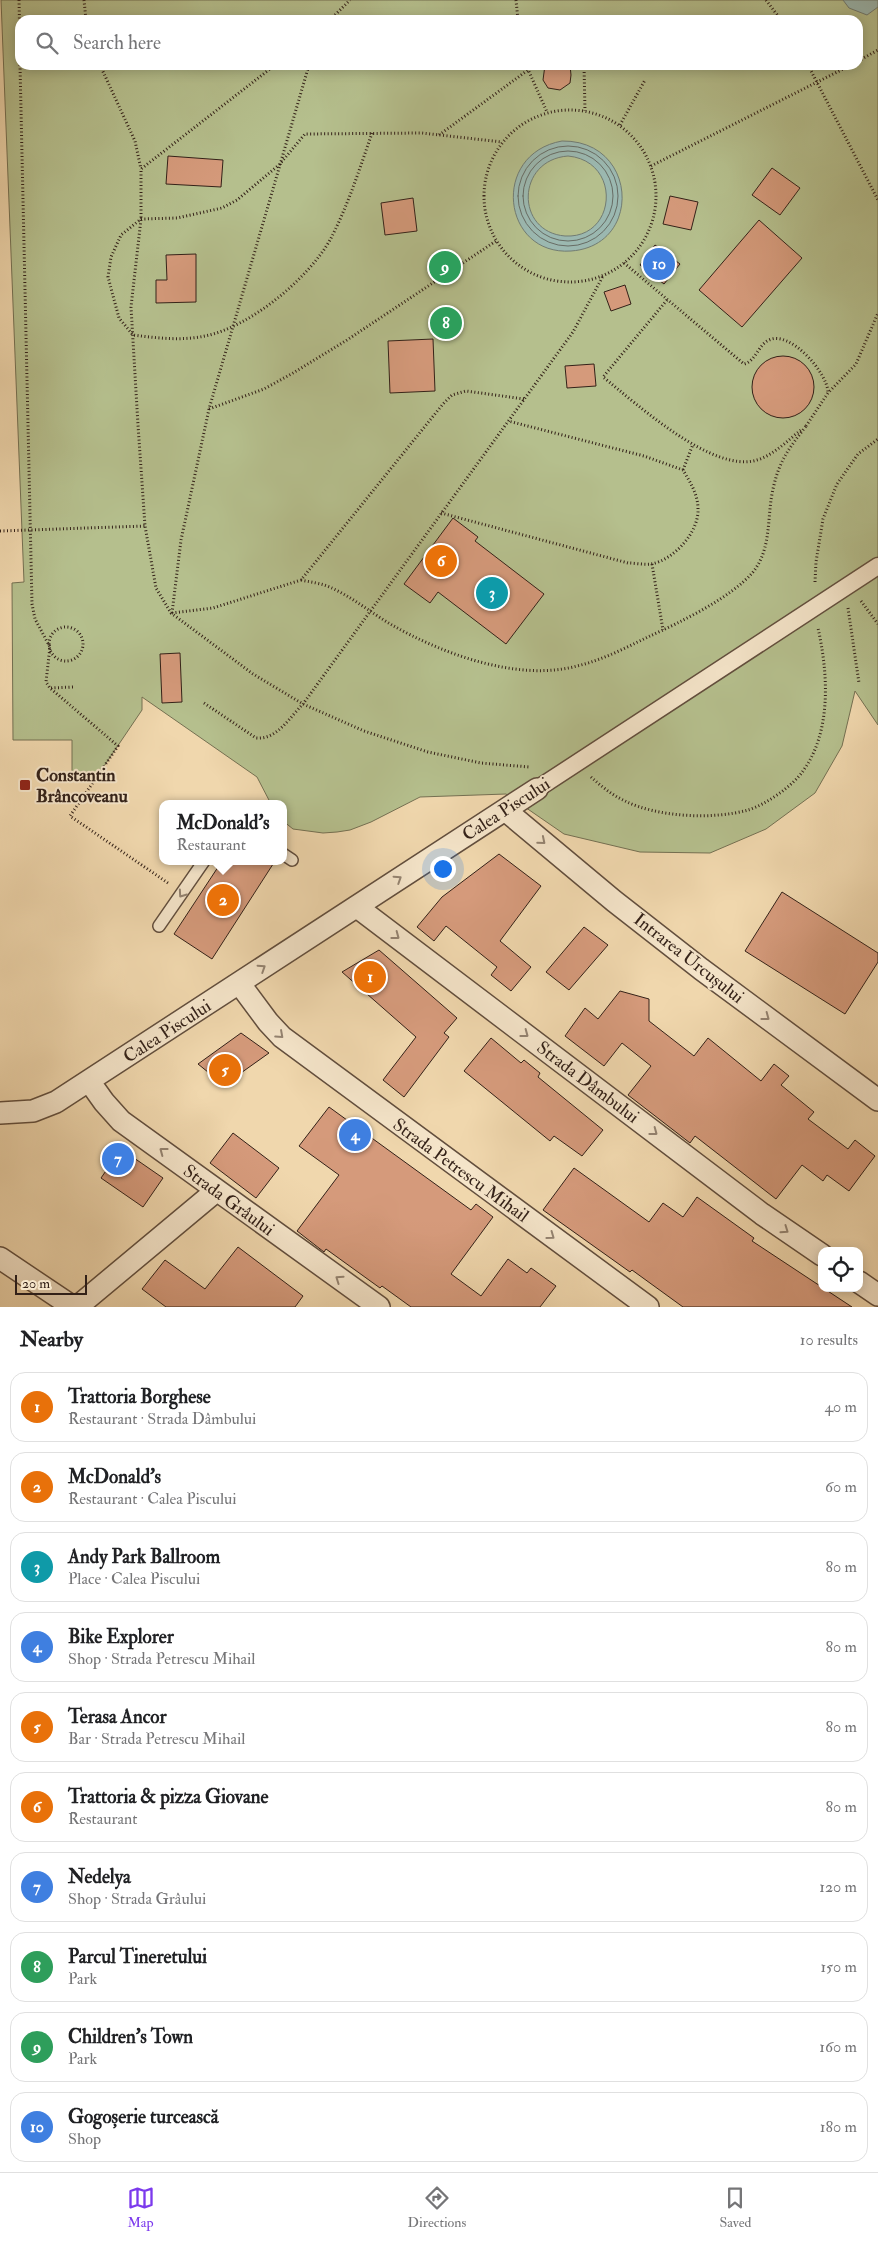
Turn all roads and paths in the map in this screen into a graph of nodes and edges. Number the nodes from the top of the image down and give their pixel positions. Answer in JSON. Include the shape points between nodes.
{"nodes":[{"id":1,"x":19,"y":0,"type":"edge"},
{"id":2,"x":84,"y":0,"type":"edge"},
{"id":3,"x":350,"y":0,"type":"edge"},
{"id":4,"x":516,"y":0,"type":"edge"},
{"id":5,"x":766,"y":0,"type":"edge"},
{"id":6,"x":19,"y":15,"type":"edge"},
{"id":7,"x":86,"y":15,"type":"edge"},
{"id":8,"x":335,"y":15,"type":"edge"},
{"id":9,"x":518,"y":15,"type":"edge"},
{"id":10,"x":778,"y":15,"type":"edge"},
{"id":11,"x":878,"y":50,"type":"edge"},
{"id":12,"x":863,"y":58,"type":"edge"},
{"id":13,"x":20,"y":70,"type":"edge"},
{"id":14,"x":102,"y":70,"type":"edge"},
{"id":15,"x":269,"y":70,"type":"edge"},
{"id":16,"x":308,"y":70,"type":"edge"},
{"id":17,"x":528,"y":70,"type":"joint"},
{"id":18,"x":584,"y":70,"type":"edge"},
{"id":19,"x":811,"y":70,"type":"edge"},
{"id":20,"x":842,"y":70,"type":"edge"},
{"id":21,"x":645,"y":80,"type":"dead end"},
{"id":22,"x":819,"y":83,"type":"junction"},
{"id":23,"x":585,"y":111,"type":"junction"},
{"id":24,"x":547,"y":112,"type":"junction"},
{"id":25,"x":620,"y":125,"type":"junction"},
{"id":26,"x":372,"y":133,"type":"junction"},
{"id":27,"x":439,"y":135,"type":"junction"},
{"id":28,"x":502,"y":142,"type":"junction"},
{"id":29,"x":279,"y":165,"type":"junction"},
{"id":30,"x":651,"y":166,"type":"junction"},
{"id":31,"x":141,"y":169,"type":"junction"},
{"id":32,"x":878,"y":200,"type":"edge"},
{"id":33,"x":141,"y":219,"type":"junction"},
{"id":34,"x":496,"y":241,"type":"junction"},
{"id":35,"x":624,"y":263,"type":"junction"},
{"id":36,"x":603,"y":276,"type":"junction"},
{"id":37,"x":667,"y":300,"type":"junction"},
{"id":38,"x":878,"y":313,"type":"edge"},
{"id":39,"x":232,"y":326,"type":"junction"},
{"id":40,"x":133,"y":335,"type":"junction"},
{"id":41,"x":828,"y":393,"type":"junction"},
{"id":42,"x":524,"y":399,"type":"junction"},
{"id":43,"x":209,"y":409,"type":"junction"},
{"id":44,"x":508,"y":421,"type":"junction"},
{"id":45,"x":806,"y":426,"type":"junction"},
{"id":46,"x":878,"y":439,"type":"edge"},
{"id":47,"x":693,"y":444,"type":"junction"},
{"id":48,"x":683,"y":470,"type":"junction"},
{"id":49,"x":441,"y":513,"type":"junction"},
{"id":50,"x":145,"y":526,"type":"junction"},
{"id":51,"x":30,"y":530,"type":"junction"},
{"id":52,"x":0,"y":531,"type":"edge"},
{"id":53,"x":652,"y":564,"type":"junction"},
{"id":54,"x":878,"y":566,"type":"edge"},
{"id":55,"x":301,"y":580,"type":"junction"},
{"id":56,"x":846,"y":586,"type":"junction"},
{"id":57,"x":813,"y":608,"type":"junction"},
{"id":58,"x":370,"y":611,"type":"junction"},
{"id":59,"x":171,"y":613,"type":"junction"},
{"id":60,"x":878,"y":624,"type":"edge"},
{"id":61,"x":663,"y":630,"type":"junction"},
{"id":62,"x":50,"y":647,"type":"junction"},
{"id":63,"x":859,"y":683,"type":"dead end"},
{"id":64,"x":73,"y":687,"type":"dead end"},
{"id":65,"x":50,"y":688,"type":"junction"},
{"id":66,"x":204,"y":703,"type":"dead end"},
{"id":67,"x":303,"y":704,"type":"junction"},
{"id":68,"x":575,"y":764,"type":"junction"},
{"id":69,"x":530,"y":767,"type":"dead end"},
{"id":70,"x":537,"y":789,"type":"joint"},
{"id":71,"x":505,"y":810,"type":"junction"},
{"id":72,"x":201,"y":865,"type":"edge"},
{"id":73,"x":172,"y":885,"type":"dead end"},
{"id":74,"x":357,"y":906,"type":"junction"},
{"id":75,"x":159,"y":926,"type":"dead end"},
{"id":76,"x":239,"y":983,"type":"junction"},
{"id":77,"x":90,"y":1081,"type":"junction"},
{"id":78,"x":878,"y":1100,"type":"edge"},
{"id":79,"x":0,"y":1113,"type":"edge"},
{"id":80,"x":216,"y":1191,"type":"junction"},
{"id":81,"x":818,"y":1253,"type":"edge"},
{"id":82,"x":0,"y":1258,"type":"edge"},
{"id":83,"x":863,"y":1285,"type":"edge"},
{"id":84,"x":878,"y":1295,"type":"edge"},
{"id":85,"x":75,"y":1307,"type":"edge"},
{"id":86,"x":379,"y":1307,"type":"edge"},
{"id":87,"x":648,"y":1307,"type":"edge"}],
"edges":[{"from":1,"to":6,"type":"path"},
{"from":2,"to":7,"type":"path"},
{"from":3,"to":8,"type":"path"},
{"from":4,"to":9,"type":"path"},
{"from":5,"to":10,"type":"path"},
{"from":11,"to":12,"type":"path"},
{"from":13,"to":51,"type":"path"},
{"from":14,"to":31,"type":"path","via":[[135,141]]},
{"from":15,"to":31,"type":"path"},
{"from":16,"to":29,"type":"path"},
{"from":17,"to":24,"type":"path"},
{"from":17,"to":27,"type":"path"},
{"from":18,"to":23,"type":"path"},
{"from":19,"to":22,"type":"path"},
{"from":20,"to":22,"type":"path"},
{"from":21,"to":25,"type":"path"},
{"from":22,"to":30,"type":"path"},
{"from":22,"to":32,"type":"path"},
{"from":23,"to":24,"type":"path","via":[[565,109]]},
{"from":23,"to":25,"type":"path"},
{"from":24,"to":28,"type":"path","via":[[521,124]]},
{"from":25,"to":30,"type":"path","via":[[638,143]]},
{"from":26,"to":27,"type":"path"},
{"from":26,"to":29,"type":"path","via":[[305,134]]},
{"from":26,"to":39,"type":"path","via":[[330,240],[309,269],[284,292]]},
{"from":27,"to":28,"type":"path"},
{"from":28,"to":34,"type":"path","via":[[489,166],[484,191],[486,217]]},
{"from":29,"to":33,"type":"path","via":[[255,187],[222,208],[177,218]]},
{"from":29,"to":39,"type":"path"},
{"from":30,"to":35,"type":"path","via":[[656,192],[653,219],[642,243]]},
{"from":31,"to":33,"type":"path"},
{"from":33,"to":40,"type":"path","via":[[131,307]]},
{"from":33,"to":40,"type":"path","via":[[121,235],[110,257],[108,277],[119,318]]},
{"from":34,"to":36,"type":"path","via":[[512,260],[532,273],[555,281],[579,282]]},
{"from":34,"to":43,"type":"path","via":[[293,373]]},
{"from":35,"to":36,"type":"path"},
{"from":35,"to":37,"type":"path"},
{"from":36,"to":42,"type":"path","via":[[573,332]]},
{"from":37,"to":41,"type":"path","via":[[744,364],[749,363],[763,344],[783,339],[814,362],[828,384]]},
{"from":37,"to":47,"type":"path","via":[[603,377]]},
{"from":38,"to":41,"type":"path","via":[[856,364]]},
{"from":39,"to":40,"type":"path","via":[[205,336],[172,339]]},
{"from":39,"to":43,"type":"path"},
{"from":40,"to":50,"type":"path"},
{"from":41,"to":45,"type":"path"},
{"from":42,"to":44,"type":"path"},
{"from":42,"to":55,"type":"path","via":[[466,391],[452,395]]},
{"from":43,"to":59,"type":"path","via":[[181,540]]},
{"from":44,"to":48,"type":"path","via":[[644,456]]},
{"from":44,"to":49,"type":"path"},
{"from":45,"to":47,"type":"path","via":[[758,460],[738,463],[710,454]]},
{"from":45,"to":61,"type":"path","via":[[783,456],[773,486],[766,545],[754,571],[732,591]]},
{"from":46,"to":57,"type":"path","via":[[858,454],[837,484],[823,519]]},
{"from":47,"to":48,"type":"path"},
{"from":48,"to":53,"type":"path","via":[[694,490],[698,510],[689,540],[674,553]]},
{"from":49,"to":53,"type":"path","via":[[628,563]]},
{"from":49,"to":58,"type":"path"},
{"from":50,"to":51,"type":"path"},
{"from":50,"to":59,"type":"path","via":[[156,588]]},
{"from":51,"to":52,"type":"path"},
{"from":51,"to":62,"type":"path","via":[[32,604],[35,619]]},
{"from":53,"to":61,"type":"path"},
{"from":54,"to":56,"type":"street","name":"Calea Piscului"},
{"from":55,"to":58,"type":"path","via":[[327,586]]},
{"from":55,"to":59,"type":"path","via":[[213,608]]},
{"from":56,"to":57,"type":"street","name":"Calea Piscului"},
{"from":56,"to":60,"type":"path"},
{"from":56,"to":63,"type":"path"},
{"from":57,"to":68,"type":"street","name":"Calea Piscului"},
{"from":57,"to":68,"type":"path","via":[[824,654],[824,710],[819,741],[803,772],[780,794],[749,810],[726,814],[672,814],[625,801]]},
{"from":58,"to":61,"type":"path","via":[[394,626],[457,655],[500,667],[539,670],[576,667]]},
{"from":58,"to":67,"type":"path"},
{"from":59,"to":67,"type":"path","via":[[253,674]]},
{"from":62,"to":62,"type":"path","via":[[51,636],[60,628],[77,630],[83,640],[82,652],[73,659],[61,660]]},
{"from":62,"to":65,"type":"path","via":[[46,682]]},
{"from":64,"to":65,"type":"path"},
{"from":65,"to":73,"type":"path","via":[[118,746],[70,816]]},
{"from":66,"to":67,"type":"path","via":[[256,738],[263,739],[278,732]]},
{"from":67,"to":69,"type":"path","via":[[364,731],[428,752],[481,763]]},
{"from":68,"to":70,"type":"street","name":"Calea Piscului"},
{"from":70,"to":71,"type":"street","name":"Calea Piscului"},
{"from":74,"to":71,"type":"street","name":"Calea Piscului","one_way":true},
{"from":71,"to":78,"type":"street","name":"Intrarea Urcușului","one_way":true,"via":[[614,901]]},
{"from":72,"to":75,"type":"lane","one_way":true},
{"from":76,"to":74,"type":"street","name":"Calea Piscului","one_way":true},
{"from":74,"to":81,"type":"street","name":"Strada Dâmbului","one_way":true},
{"from":76,"to":77,"type":"street","name":"Calea Piscului"},
{"from":76,"to":87,"type":"street","name":"Strada Petrescu Mihail","one_way":true,"via":[[282,1038]]},
{"from":77,"to":79,"type":"street","name":"Calea Piscului","via":[[45,1108],[19,1114]]},
{"from":80,"to":77,"type":"street","name":"Strada Grâului","one_way":true,"via":[[121,1120]]},
{"from":80,"to":85,"type":"street"},
{"from":86,"to":80,"type":"street","name":"Strada Grâului","one_way":true},
{"from":82,"to":85,"type":"street"},
{"from":83,"to":84,"type":"street"}]}
